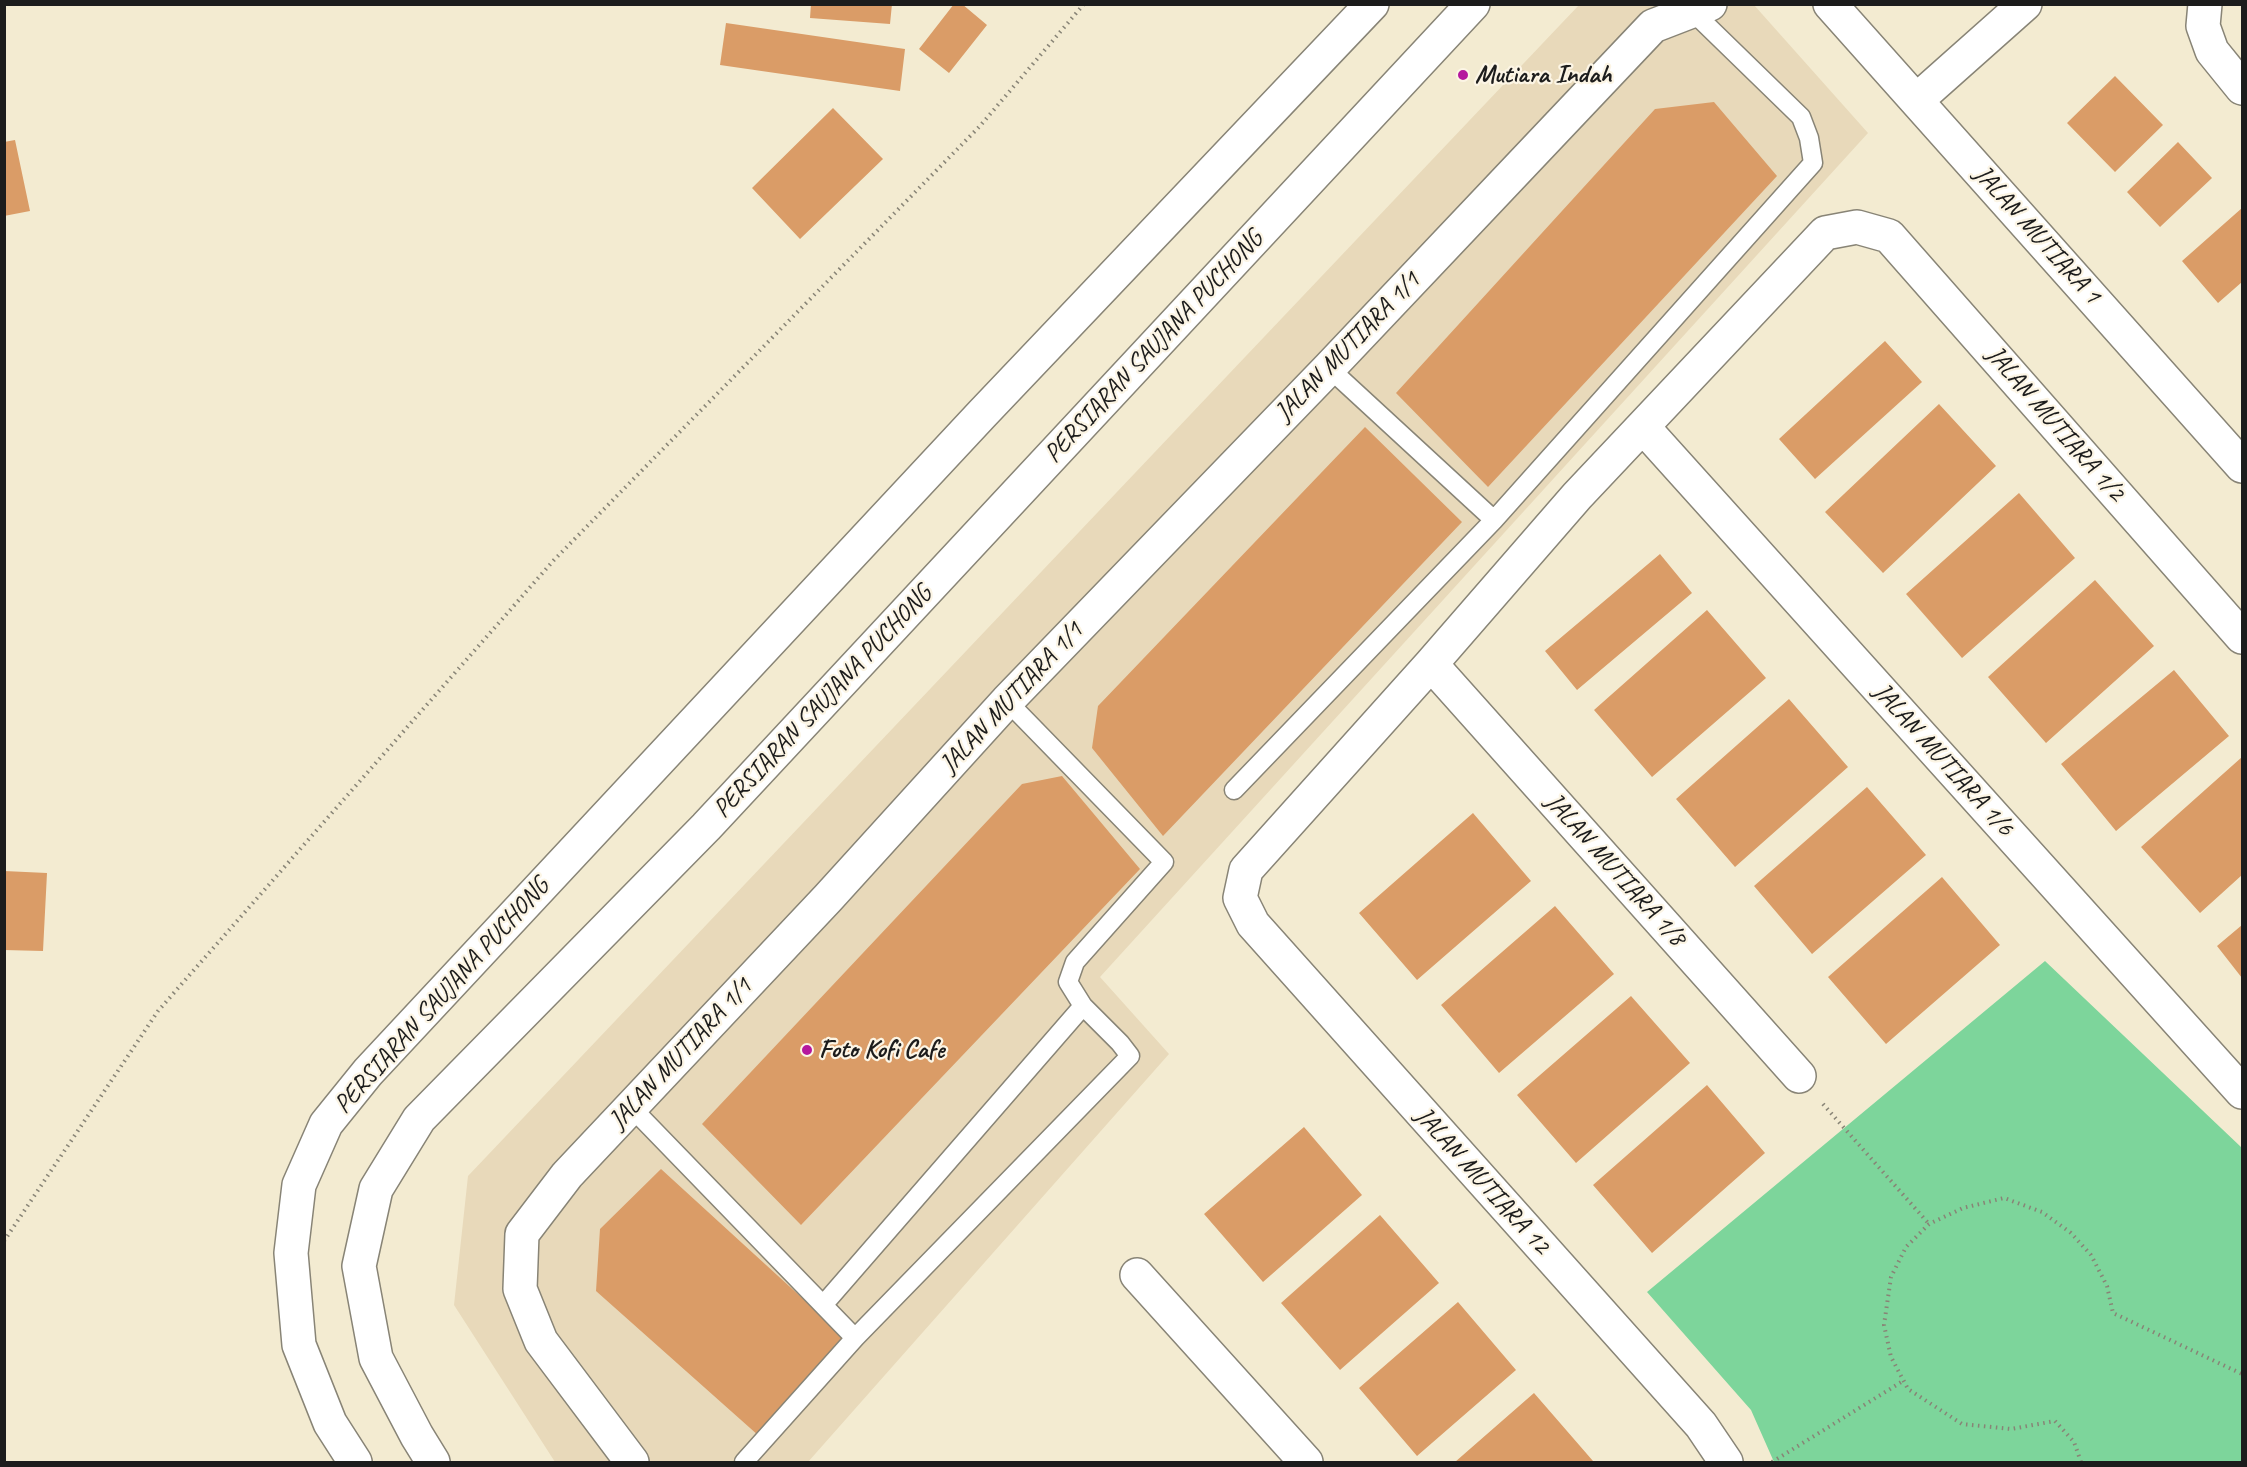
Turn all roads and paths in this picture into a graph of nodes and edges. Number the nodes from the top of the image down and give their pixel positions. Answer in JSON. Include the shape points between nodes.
{"nodes":[{"id":1,"x":1084,"y":4,"type":"edge"},
{"id":2,"x":1371,"y":4,"type":"edge"},
{"id":3,"x":1473,"y":4,"type":"edge"},
{"id":4,"x":1830,"y":4,"type":"edge"},
{"id":5,"x":2025,"y":4,"type":"edge"},
{"id":6,"x":2205,"y":4,"type":"edge"},
{"id":7,"x":1701,"y":8,"type":"edge"},
{"id":8,"x":2242,"y":88,"type":"edge"},
{"id":9,"x":1917,"y":100,"type":"junction"},
{"id":10,"x":1329,"y":368,"type":"junction"},
{"id":11,"x":1643,"y":427,"type":"junction"},
{"id":12,"x":2242,"y":466,"type":"edge"},
{"id":13,"x":1494,"y":520,"type":"junction"},
{"id":14,"x":2242,"y":637,"type":"edge"},
{"id":15,"x":1431,"y":664,"type":"junction"},
{"id":16,"x":1007,"y":701,"type":"junction"},
{"id":17,"x":1234,"y":790,"type":"dead end"},
{"id":18,"x":1083,"y":1006,"type":"junction"},
{"id":19,"x":1799,"y":1076,"type":"joint"},
{"id":20,"x":2242,"y":1092,"type":"edge"},
{"id":21,"x":632,"y":1107,"type":"junction"},
{"id":22,"x":1929,"y":1224,"type":"junction"},
{"id":23,"x":4,"y":1241,"type":"edge"},
{"id":24,"x":1137,"y":1275,"type":"dead end"},
{"id":25,"x":824,"y":1304,"type":"junction"},
{"id":26,"x":855,"y":1338,"type":"junction"},
{"id":27,"x":2242,"y":1374,"type":"edge"},
{"id":28,"x":1903,"y":1381,"type":"junction"},
{"id":29,"x":355,"y":1462,"type":"edge"},
{"id":30,"x":433,"y":1462,"type":"edge"},
{"id":31,"x":632,"y":1462,"type":"edge"},
{"id":32,"x":744,"y":1462,"type":"edge"},
{"id":33,"x":1306,"y":1462,"type":"edge"},
{"id":34,"x":1726,"y":1462,"type":"edge"},
{"id":35,"x":1772,"y":1462,"type":"edge"},
{"id":36,"x":2082,"y":1462,"type":"edge"}],
"edges":[{"from":1,"to":23,"type":"path","via":[[980,126],[554,560],[158,1011]]},
{"from":2,"to":29,"type":"street","name":"PERSIARAN SAUJANA PUCHONG","via":[[368,1071],[326,1124],[298,1185],[291,1253],[299,1345],[330,1423]]},
{"from":3,"to":30,"type":"street","name":"PERSIARAN SAUJANA PUCHONG","via":[[706,827],[419,1119],[376,1189],[359,1266],[375,1358]]},
{"from":4,"to":9,"type":"street","name":"JALAN MUTIARA 1"},
{"from":5,"to":9,"type":"street"},
{"from":6,"to":8,"type":"street","via":[[2203,26],[2212,51]]},
{"from":7,"to":10,"type":"street","name":"JALAN MUTIARA 1/1","via":[[1653,26]]},
{"from":7,"to":13,"type":"lane","via":[[1801,117],[1813,163]]},
{"from":9,"to":12,"type":"street","name":"JALAN MUTIARA 1"},
{"from":10,"to":13,"type":"lane"},
{"from":10,"to":16,"type":"street","name":"JALAN MUTIARA 1/1"},
{"from":11,"to":14,"type":"street","name":"JALAN MUTIARA 1/2","via":[[1825,233],[1857,227],[1889,236]]},
{"from":11,"to":15,"type":"street","via":[[1577,496]]},
{"from":11,"to":20,"type":"street","name":"JALAN MUTIARA 1/6"},
{"from":13,"to":17,"type":"lane"},
{"from":15,"to":19,"type":"street","name":"JALAN MUTIARA 1/8"},
{"from":15,"to":34,"type":"street","name":"JALAN MUTIARA 12","via":[[1246,870],[1240,898],[1253,924],[1701,1425]]},
{"from":16,"to":18,"type":"lane","via":[[1164,862],[1075,962],[1068,982]]},
{"from":16,"to":21,"type":"street","name":"JALAN MUTIARA 1/1"},
{"from":18,"to":25,"type":"lane"},
{"from":18,"to":26,"type":"lane","via":[[1130,1056]]},
{"from":19,"to":22,"type":"path"},
{"from":21,"to":25,"type":"lane"},
{"from":21,"to":31,"type":"street","name":"JALAN MUTIARA 1/1","via":[[567,1175],[522,1234],[520,1289],[541,1341]]},
{"from":22,"to":27,"type":"path","via":[[1963,1208],[2004,1198],[2043,1212],[2071,1233],[2091,1255],[2107,1286],[2113,1313]]},
{"from":22,"to":28,"type":"path","via":[[1906,1247],[1891,1277],[1884,1325],[1891,1357]]},
{"from":24,"to":33,"type":"street"},
{"from":25,"to":26,"type":"lane"},
{"from":26,"to":32,"type":"lane"},
{"from":28,"to":35,"type":"path"},
{"from":28,"to":36,"type":"path","via":[[1908,1389],[1962,1424],[2011,1429],[2055,1421],[2074,1442]]}]}
